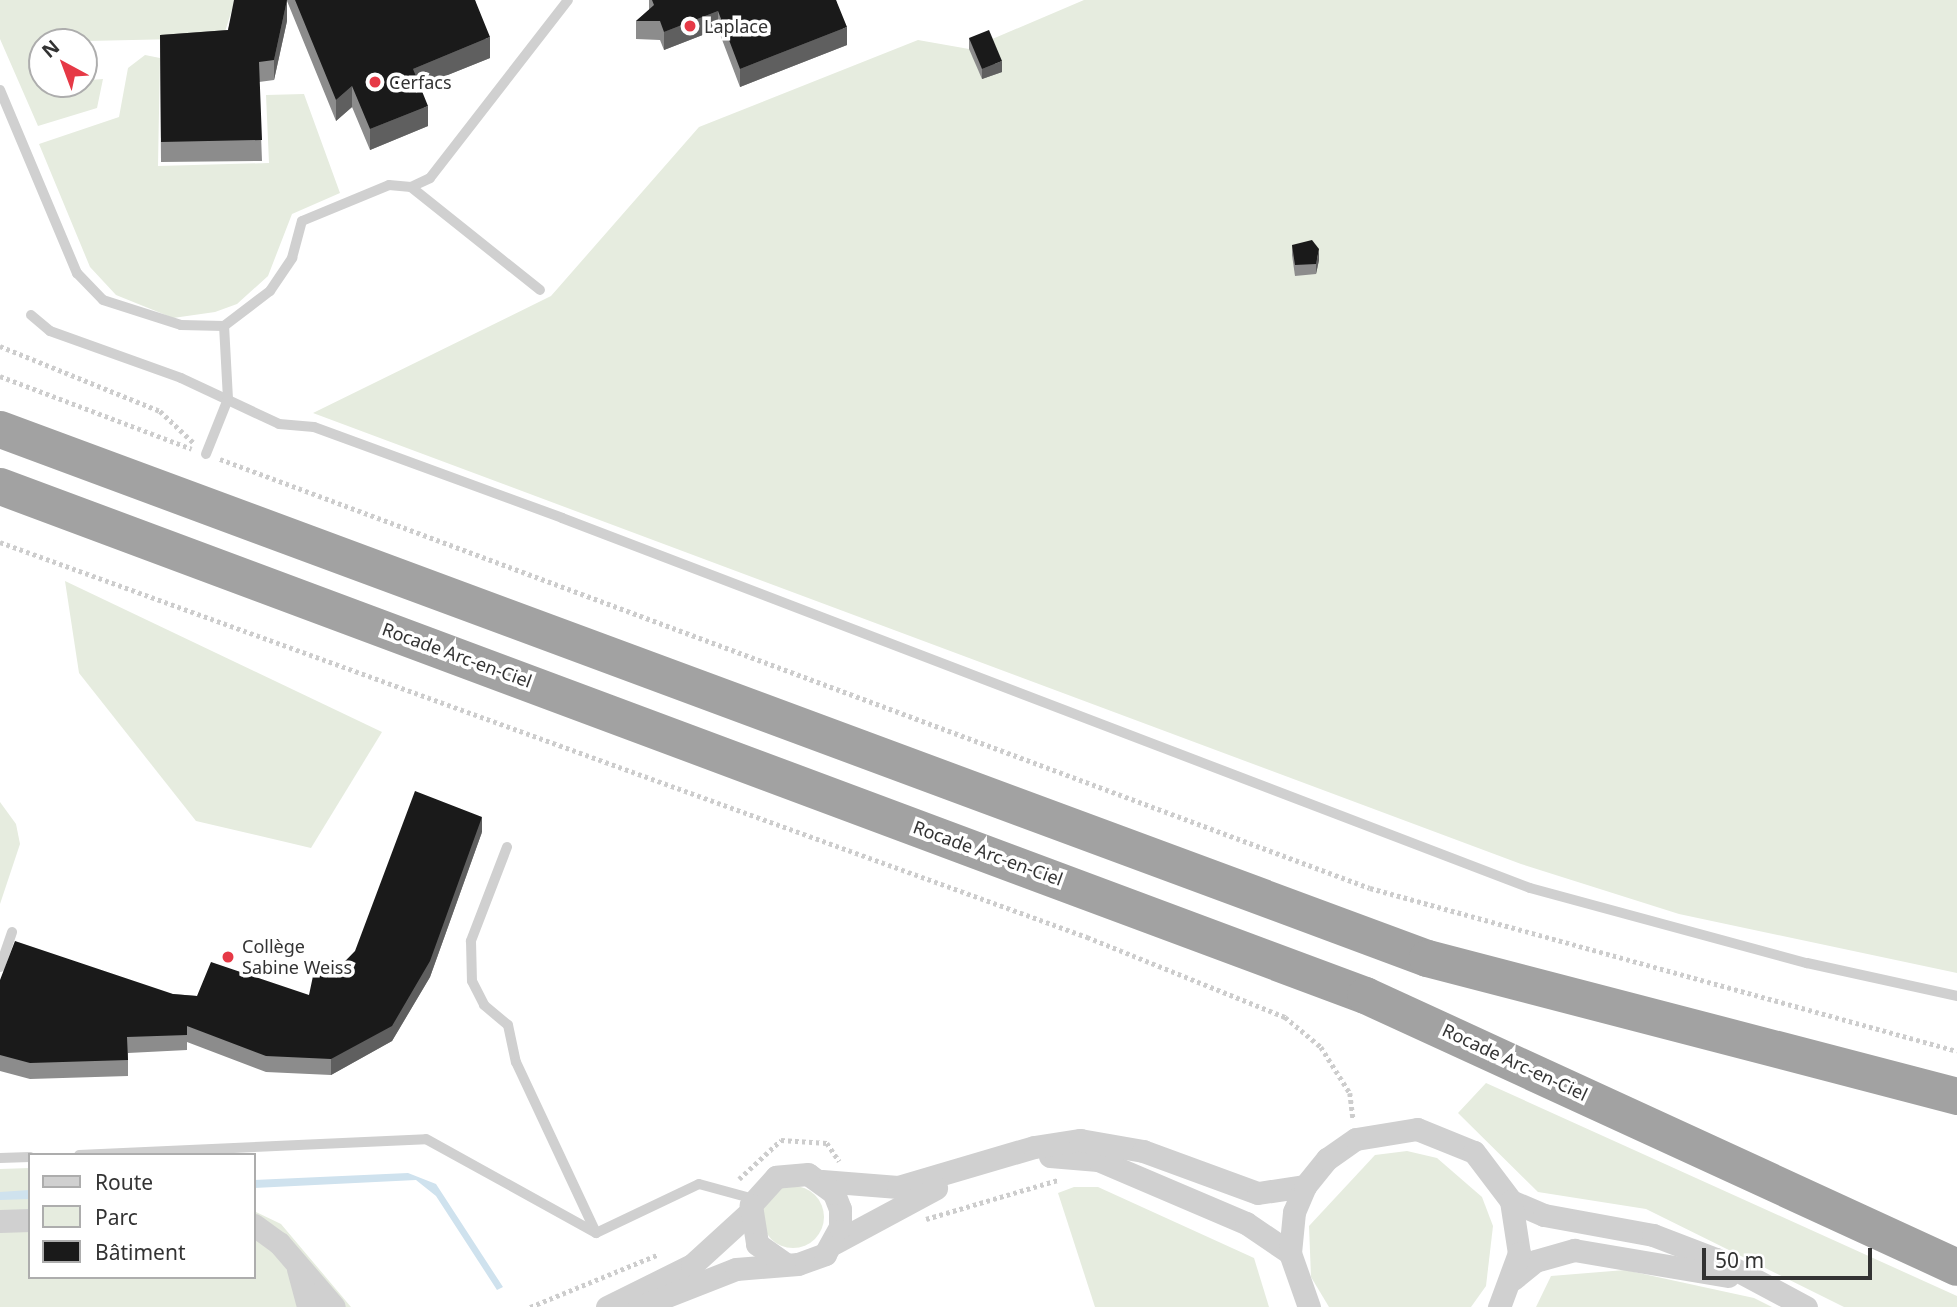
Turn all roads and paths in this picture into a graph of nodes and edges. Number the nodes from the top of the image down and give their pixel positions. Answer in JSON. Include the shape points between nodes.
{"nodes":[{"id":1,"x":568,"y":0,"type":"edge"},
{"id":2,"x":0,"y":90,"type":"edge"},
{"id":3,"x":411,"y":187,"type":"junction"},
{"id":4,"x":540,"y":290,"type":"dead end"},
{"id":5,"x":31,"y":315,"type":"dead end"},
{"id":6,"x":224,"y":326,"type":"junction"},
{"id":7,"x":0,"y":346,"type":"edge"},
{"id":8,"x":0,"y":376,"type":"edge"},
{"id":9,"x":228,"y":399,"type":"junction"},
{"id":10,"x":0,"y":429,"type":"edge"},
{"id":11,"x":206,"y":454,"type":"junction"},
{"id":12,"x":0,"y":486,"type":"edge"},
{"id":13,"x":0,"y":542,"type":"edge"},
{"id":14,"x":507,"y":847,"type":"dead end"},
{"id":15,"x":12,"y":932,"type":"dead end"},
{"id":16,"x":0,"y":967,"type":"edge"},
{"id":17,"x":1957,"y":996,"type":"edge"},
{"id":18,"x":1957,"y":1051,"type":"edge"},
{"id":19,"x":1957,"y":1096,"type":"edge"},
{"id":20,"x":1356,"y":1139,"type":"junction"},
{"id":21,"x":827,"y":1143,"type":"dead end"},
{"id":22,"x":122,"y":1153,"type":"edge"},
{"id":23,"x":28,"y":1157,"type":"edge"},
{"id":24,"x":0,"y":1158,"type":"edge"},
{"id":25,"x":1063,"y":1177,"type":"dead end"},
{"id":26,"x":822,"y":1181,"type":"junction"},
{"id":27,"x":1305,"y":1186,"type":"junction"},
{"id":28,"x":745,"y":1201,"type":"junction"},
{"id":29,"x":1511,"y":1201,"type":"junction"},
{"id":30,"x":916,"y":1219,"type":"dead end"},
{"id":31,"x":28,"y":1220,"type":"edge"},
{"id":32,"x":0,"y":1222,"type":"edge"},
{"id":33,"x":256,"y":1227,"type":"edge"},
{"id":34,"x":596,"y":1233,"type":"junction"},
{"id":35,"x":834,"y":1243,"type":"junction"},
{"id":36,"x":663,"y":1253,"type":"dead end"},
{"id":37,"x":1290,"y":1253,"type":"junction"},
{"id":38,"x":783,"y":1263,"type":"junction"},
{"id":39,"x":298,"y":1266,"type":"junction"},
{"id":40,"x":1957,"y":1267,"type":"edge"},
{"id":41,"x":1513,"y":1279,"type":"junction"},
{"id":42,"x":1761,"y":1285,"type":"junction"},
{"id":43,"x":308,"y":1307,"type":"edge"},
{"id":44,"x":334,"y":1307,"type":"edge"},
{"id":45,"x":530,"y":1307,"type":"edge"},
{"id":46,"x":607,"y":1307,"type":"edge"},
{"id":47,"x":639,"y":1307,"type":"edge"},
{"id":48,"x":1309,"y":1307,"type":"edge"},
{"id":49,"x":1499,"y":1307,"type":"edge"},
{"id":50,"x":1807,"y":1307,"type":"edge"}],
"edges":[{"from":1,"to":3,"type":"lane","via":[[430,178]]},
{"from":2,"to":6,"type":"lane","via":[[77,273],[103,299],[181,325]]},
{"from":3,"to":4,"type":"lane"},
{"from":3,"to":6,"type":"lane","via":[[389,185],[302,220],[292,258],[270,291]]},
{"from":5,"to":9,"type":"lane","via":[[50,331]]},
{"from":6,"to":9,"type":"lane"},
{"from":7,"to":11,"type":"path","via":[[160,411]]},
{"from":8,"to":11,"type":"path"},
{"from":9,"to":11,"type":"lane"},
{"from":9,"to":17,"type":"lane","via":[[278,424],[314,427],[562,518],[1530,888],[1807,963]]},
{"from":10,"to":19,"type":"highway","via":[[1427,958]]},
{"from":11,"to":18,"type":"path","via":[[1370,888]]},
{"from":12,"to":40,"type":"highway","name":"Rocade Arc-en-Ciel","via":[[1365,995]]},
{"from":13,"to":20,"type":"path","via":[[1063,928],[1285,1017],[1321,1047],[1350,1093]]},
{"from":14,"to":34,"type":"lane","via":[[471,941],[472,981],[484,1005],[508,1025],[516,1062]]},
{"from":15,"to":16,"type":"lane"},
{"from":20,"to":27,"type":"street","via":[[1326,1158]]},
{"from":20,"to":29,"type":"street","via":[[1385,1130],[1447,1136],[1481,1159]]},
{"from":21,"to":28,"type":"path","via":[[774,1142]]},
{"from":22,"to":34,"type":"lane","via":[[426,1139]]},
{"from":23,"to":24,"type":"lane"},
{"from":25,"to":30,"type":"path","via":[[946,1217]]},
{"from":26,"to":27,"type":"street","via":[[898,1186],[1034,1147],[1080,1140],[1143,1151],[1258,1193]]},
{"from":26,"to":28,"type":"street","via":[[792,1172],[776,1177]]},
{"from":26,"to":35,"type":"street","via":[[840,1209]]},
{"from":27,"to":37,"type":"street","via":[[1294,1212]]},
{"from":28,"to":34,"type":"lane","via":[[699,1184]]},
{"from":28,"to":38,"type":"street","via":[[757,1244]]},
{"from":28,"to":46,"type":"street","via":[[692,1265]]},
{"from":29,"to":41,"type":"street","via":[[1518,1253]]},
{"from":29,"to":42,"type":"street","via":[[1544,1215],[1653,1235]]},
{"from":31,"to":32,"type":"street"},
{"from":33,"to":39,"type":"street"},
{"from":35,"to":37,"type":"street","via":[[937,1188],[1023,1161],[1074,1155],[1246,1223]]},
{"from":35,"to":38,"type":"street","via":[[812,1261]]},
{"from":36,"to":45,"type":"path"},
{"from":37,"to":48,"type":"street"},
{"from":38,"to":47,"type":"street","via":[[736,1269]]},
{"from":39,"to":43,"type":"street"},
{"from":39,"to":44,"type":"street"},
{"from":41,"to":42,"type":"street","via":[[1535,1261],[1574,1250],[1653,1259]]},
{"from":41,"to":49,"type":"street"},
{"from":42,"to":50,"type":"street"}]}
